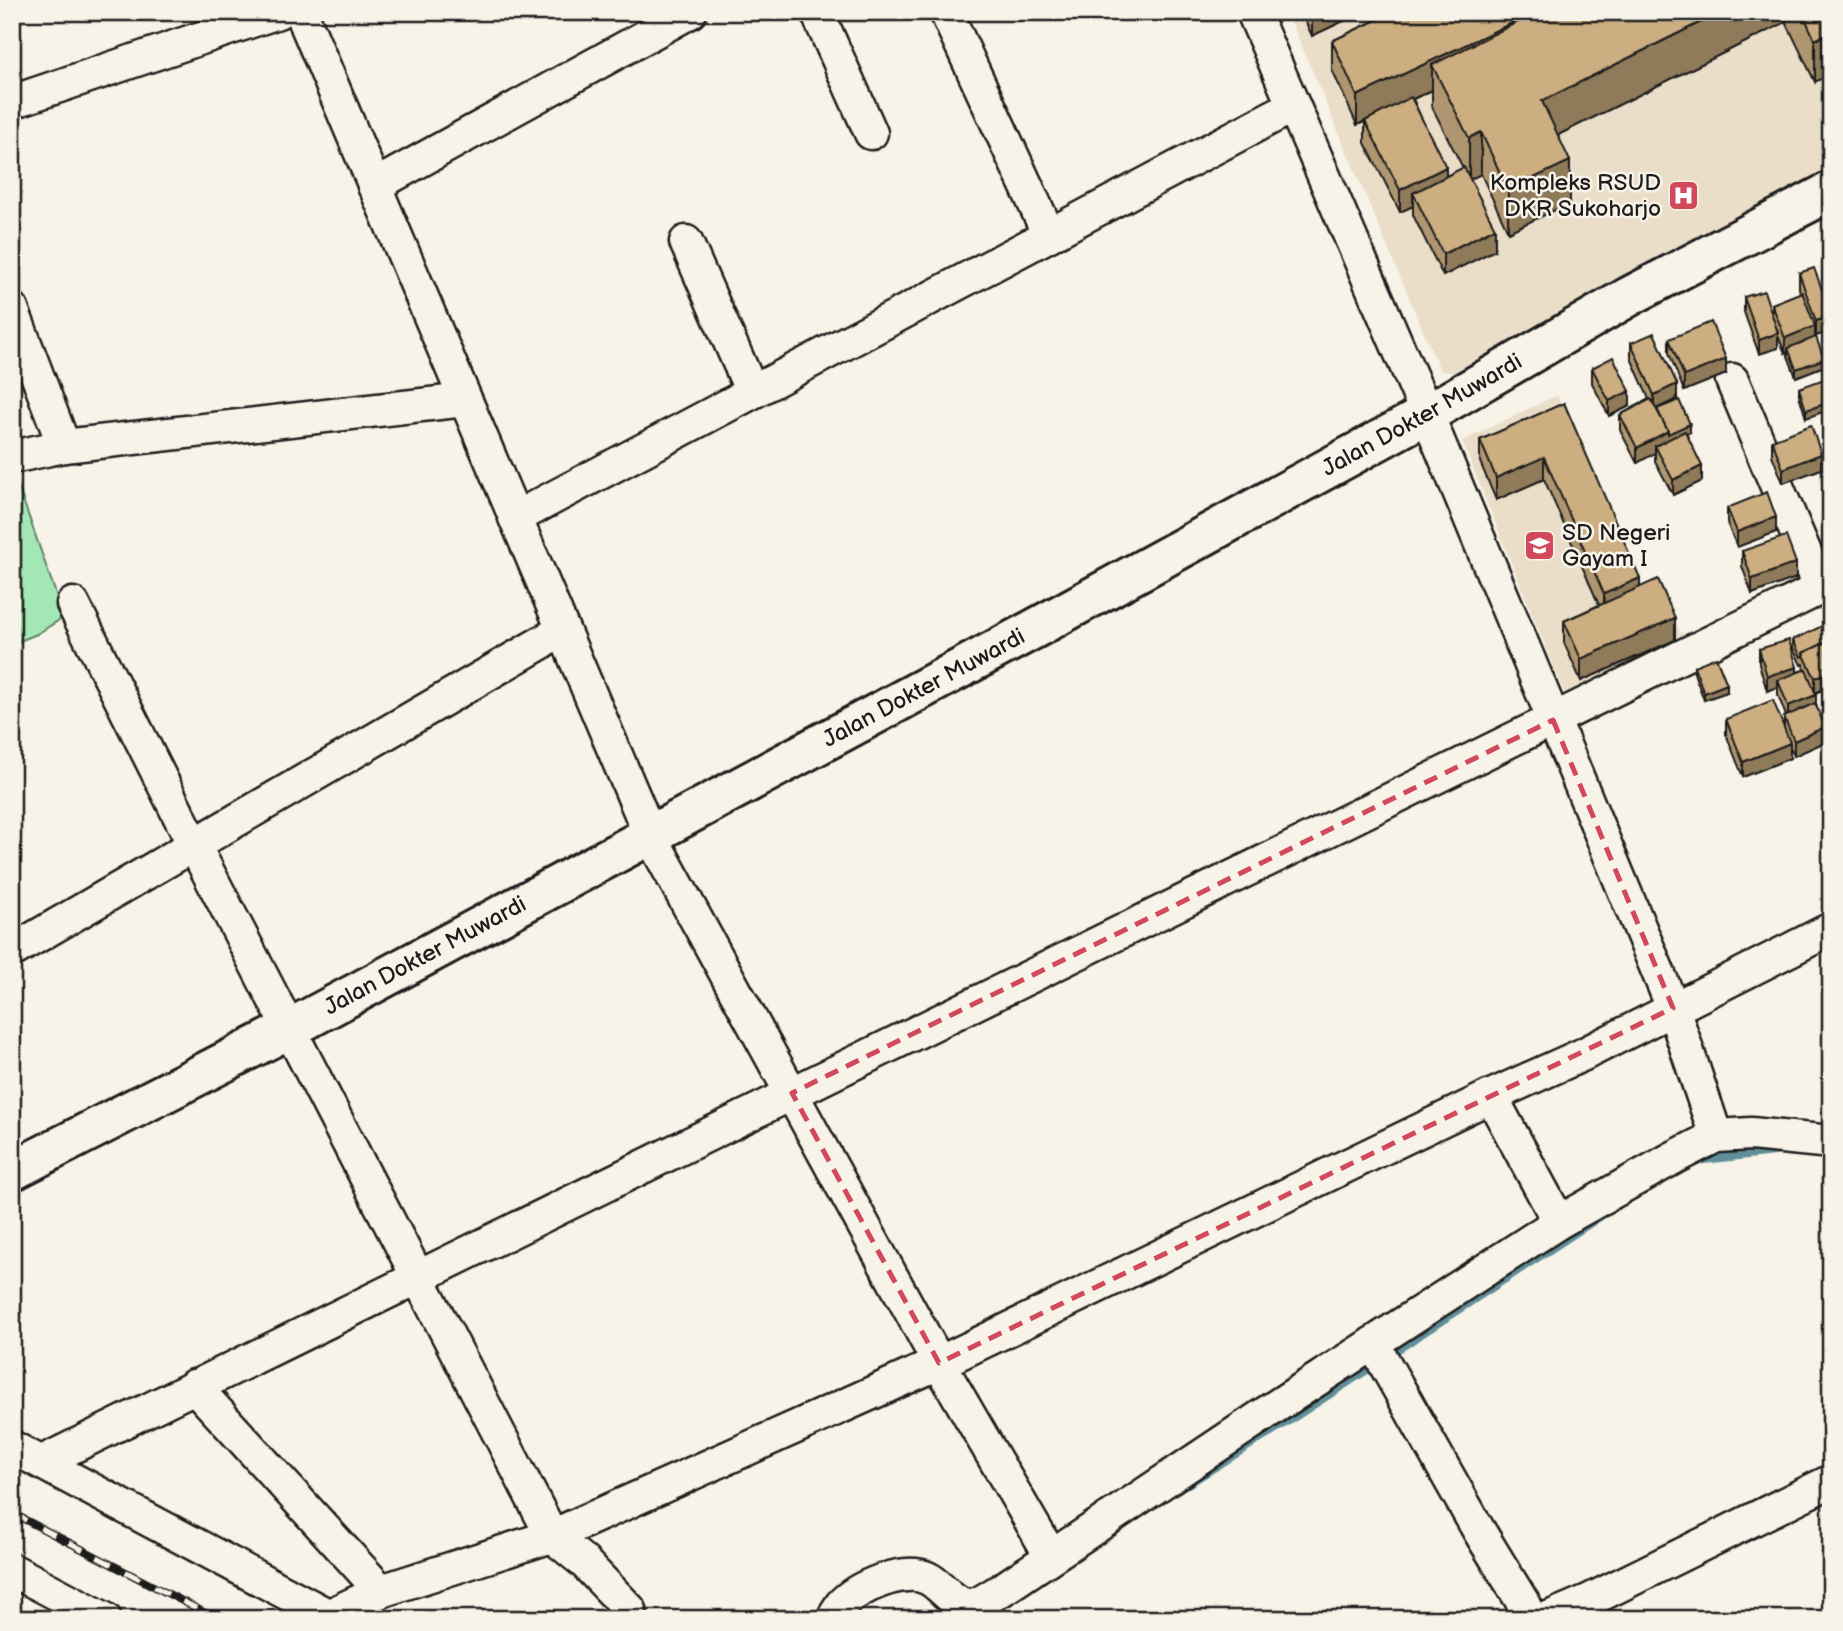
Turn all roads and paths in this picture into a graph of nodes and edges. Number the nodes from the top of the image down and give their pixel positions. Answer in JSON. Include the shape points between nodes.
{"nodes":[{"id":1,"x":278,"y":12,"type":"edge"},
{"id":2,"x":301,"y":12,"type":"edge"},
{"id":3,"x":690,"y":12,"type":"edge"},
{"id":4,"x":817,"y":12,"type":"edge"},
{"id":5,"x":946,"y":12,"type":"edge"},
{"id":6,"x":1253,"y":12,"type":"edge"},
{"id":7,"x":12,"y":102,"type":"edge"},
{"id":8,"x":1293,"y":106,"type":"junction"},
{"id":9,"x":871,"y":133,"type":"dead end"},
{"id":10,"x":374,"y":186,"type":"junction"},
{"id":11,"x":1831,"y":191,"type":"edge"},
{"id":12,"x":1049,"y":235,"type":"junction"},
{"id":13,"x":685,"y":242,"type":"dead end"},
{"id":14,"x":12,"y":309,"type":"edge"},
{"id":15,"x":1732,"y":380,"type":"dead end"},
{"id":16,"x":752,"y":392,"type":"junction"},
{"id":17,"x":465,"y":400,"type":"junction"},
{"id":18,"x":1427,"y":414,"type":"junction"},
{"id":19,"x":64,"y":446,"type":"junction"},
{"id":20,"x":12,"y":457,"type":"edge"},
{"id":21,"x":515,"y":517,"type":"junction"},
{"id":22,"x":1825,"y":586,"type":"edge"},
{"id":23,"x":73,"y":604,"type":"dead end"},
{"id":24,"x":563,"y":630,"type":"junction"},
{"id":25,"x":1553,"y":720,"type":"junction"},
{"id":26,"x":650,"y":835,"type":"junction"},
{"id":27,"x":194,"y":845,"type":"junction"},
{"id":28,"x":1831,"y":929,"type":"edge"},
{"id":29,"x":13,"y":948,"type":"edge"},
{"id":30,"x":1673,"y":1008,"type":"junction"},
{"id":31,"x":289,"y":1029,"type":"junction"},
{"id":32,"x":792,"y":1093,"type":"junction"},
{"id":33,"x":1491,"y":1096,"type":"junction"},
{"id":34,"x":1716,"y":1136,"type":"junction"},
{"id":35,"x":1831,"y":1142,"type":"edge"},
{"id":36,"x":12,"y":1171,"type":"edge"},
{"id":37,"x":1559,"y":1222,"type":"junction"},
{"id":38,"x":417,"y":1277,"type":"junction"},
{"id":39,"x":1379,"y":1354,"type":"junction"},
{"id":40,"x":939,"y":1363,"type":"junction"},
{"id":41,"x":194,"y":1386,"type":"junction"},
{"id":42,"x":12,"y":1447,"type":"edge"},
{"id":43,"x":42,"y":1462,"type":"junction"},
{"id":44,"x":1831,"y":1481,"type":"edge"},
{"id":45,"x":552,"y":1536,"type":"junction"},
{"id":46,"x":1051,"y":1556,"type":"junction"},
{"id":47,"x":12,"y":1570,"type":"edge"},
{"id":48,"x":381,"y":1591,"type":"junction"},
{"id":49,"x":630,"y":1610,"type":"dead end"},
{"id":50,"x":332,"y":1617,"type":"edge"},
{"id":51,"x":105,"y":1619,"type":"edge"},
{"id":52,"x":833,"y":1619,"type":"edge"},
{"id":53,"x":1533,"y":1619,"type":"edge"},
{"id":54,"x":1546,"y":1619,"type":"edge"}],
"edges":[{"from":1,"to":7,"type":"street"},
{"from":2,"to":10,"type":"street"},
{"from":3,"to":10,"type":"street"},
{"from":4,"to":9,"type":"street"},
{"from":5,"to":12,"type":"street"},
{"from":6,"to":8,"type":"street"},
{"from":8,"to":12,"type":"street"},
{"from":8,"to":18,"type":"street"},
{"from":10,"to":17,"type":"street"},
{"from":11,"to":18,"type":"main road","name":"Jalan Dokter Muwardi","via":[[1630,296]]},
{"from":12,"to":16,"type":"street"},
{"from":13,"to":16,"type":"street"},
{"from":14,"to":19,"type":"street"},
{"from":15,"to":22,"type":"street"},
{"from":16,"to":21,"type":"street"},
{"from":17,"to":19,"type":"street"},
{"from":17,"to":21,"type":"street"},
{"from":18,"to":25,"type":"street"},
{"from":18,"to":26,"type":"main road","name":"Jalan Dokter Muwardi"},
{"from":19,"to":20,"type":"street"},
{"from":21,"to":24,"type":"street"},
{"from":22,"to":25,"type":"street"},
{"from":23,"to":27,"type":"street"},
{"from":24,"to":26,"type":"street"},
{"from":24,"to":27,"type":"street"},
{"from":25,"to":30,"type":"street"},
{"from":25,"to":32,"type":"street"},
{"from":26,"to":31,"type":"main road","name":"Jalan Dokter Muwardi"},
{"from":26,"to":32,"type":"street"},
{"from":27,"to":29,"type":"street"},
{"from":27,"to":31,"type":"street"},
{"from":28,"to":30,"type":"street"},
{"from":30,"to":33,"type":"street"},
{"from":30,"to":34,"type":"street"},
{"from":31,"to":36,"type":"main road","name":"Jalan Dokter Muwardi"},
{"from":31,"to":38,"type":"street"},
{"from":32,"to":38,"type":"street"},
{"from":32,"to":40,"type":"street"},
{"from":33,"to":37,"type":"street"},
{"from":33,"to":40,"type":"street"},
{"from":34,"to":35,"type":"street","via":[[1751,1134]]},
{"from":34,"to":37,"type":"street"},
{"from":37,"to":39,"type":"street"},
{"from":38,"to":41,"type":"street"},
{"from":38,"to":45,"type":"street"},
{"from":39,"to":46,"type":"street"},
{"from":39,"to":53,"type":"street"},
{"from":40,"to":45,"type":"street"},
{"from":40,"to":46,"type":"street"},
{"from":41,"to":43,"type":"street"},
{"from":41,"to":48,"type":"street"},
{"from":42,"to":43,"type":"street"},
{"from":43,"to":50,"type":"street"},
{"from":44,"to":54,"type":"street"},
{"from":45,"to":48,"type":"street"},
{"from":45,"to":49,"type":"street"},
{"from":46,"to":52,"type":"street","via":[[972,1605],[964,1605],[926,1577],[911,1574],[854,1594]]},
{"from":47,"to":51,"type":"street"},
{"from":48,"to":50,"type":"street"}]}
